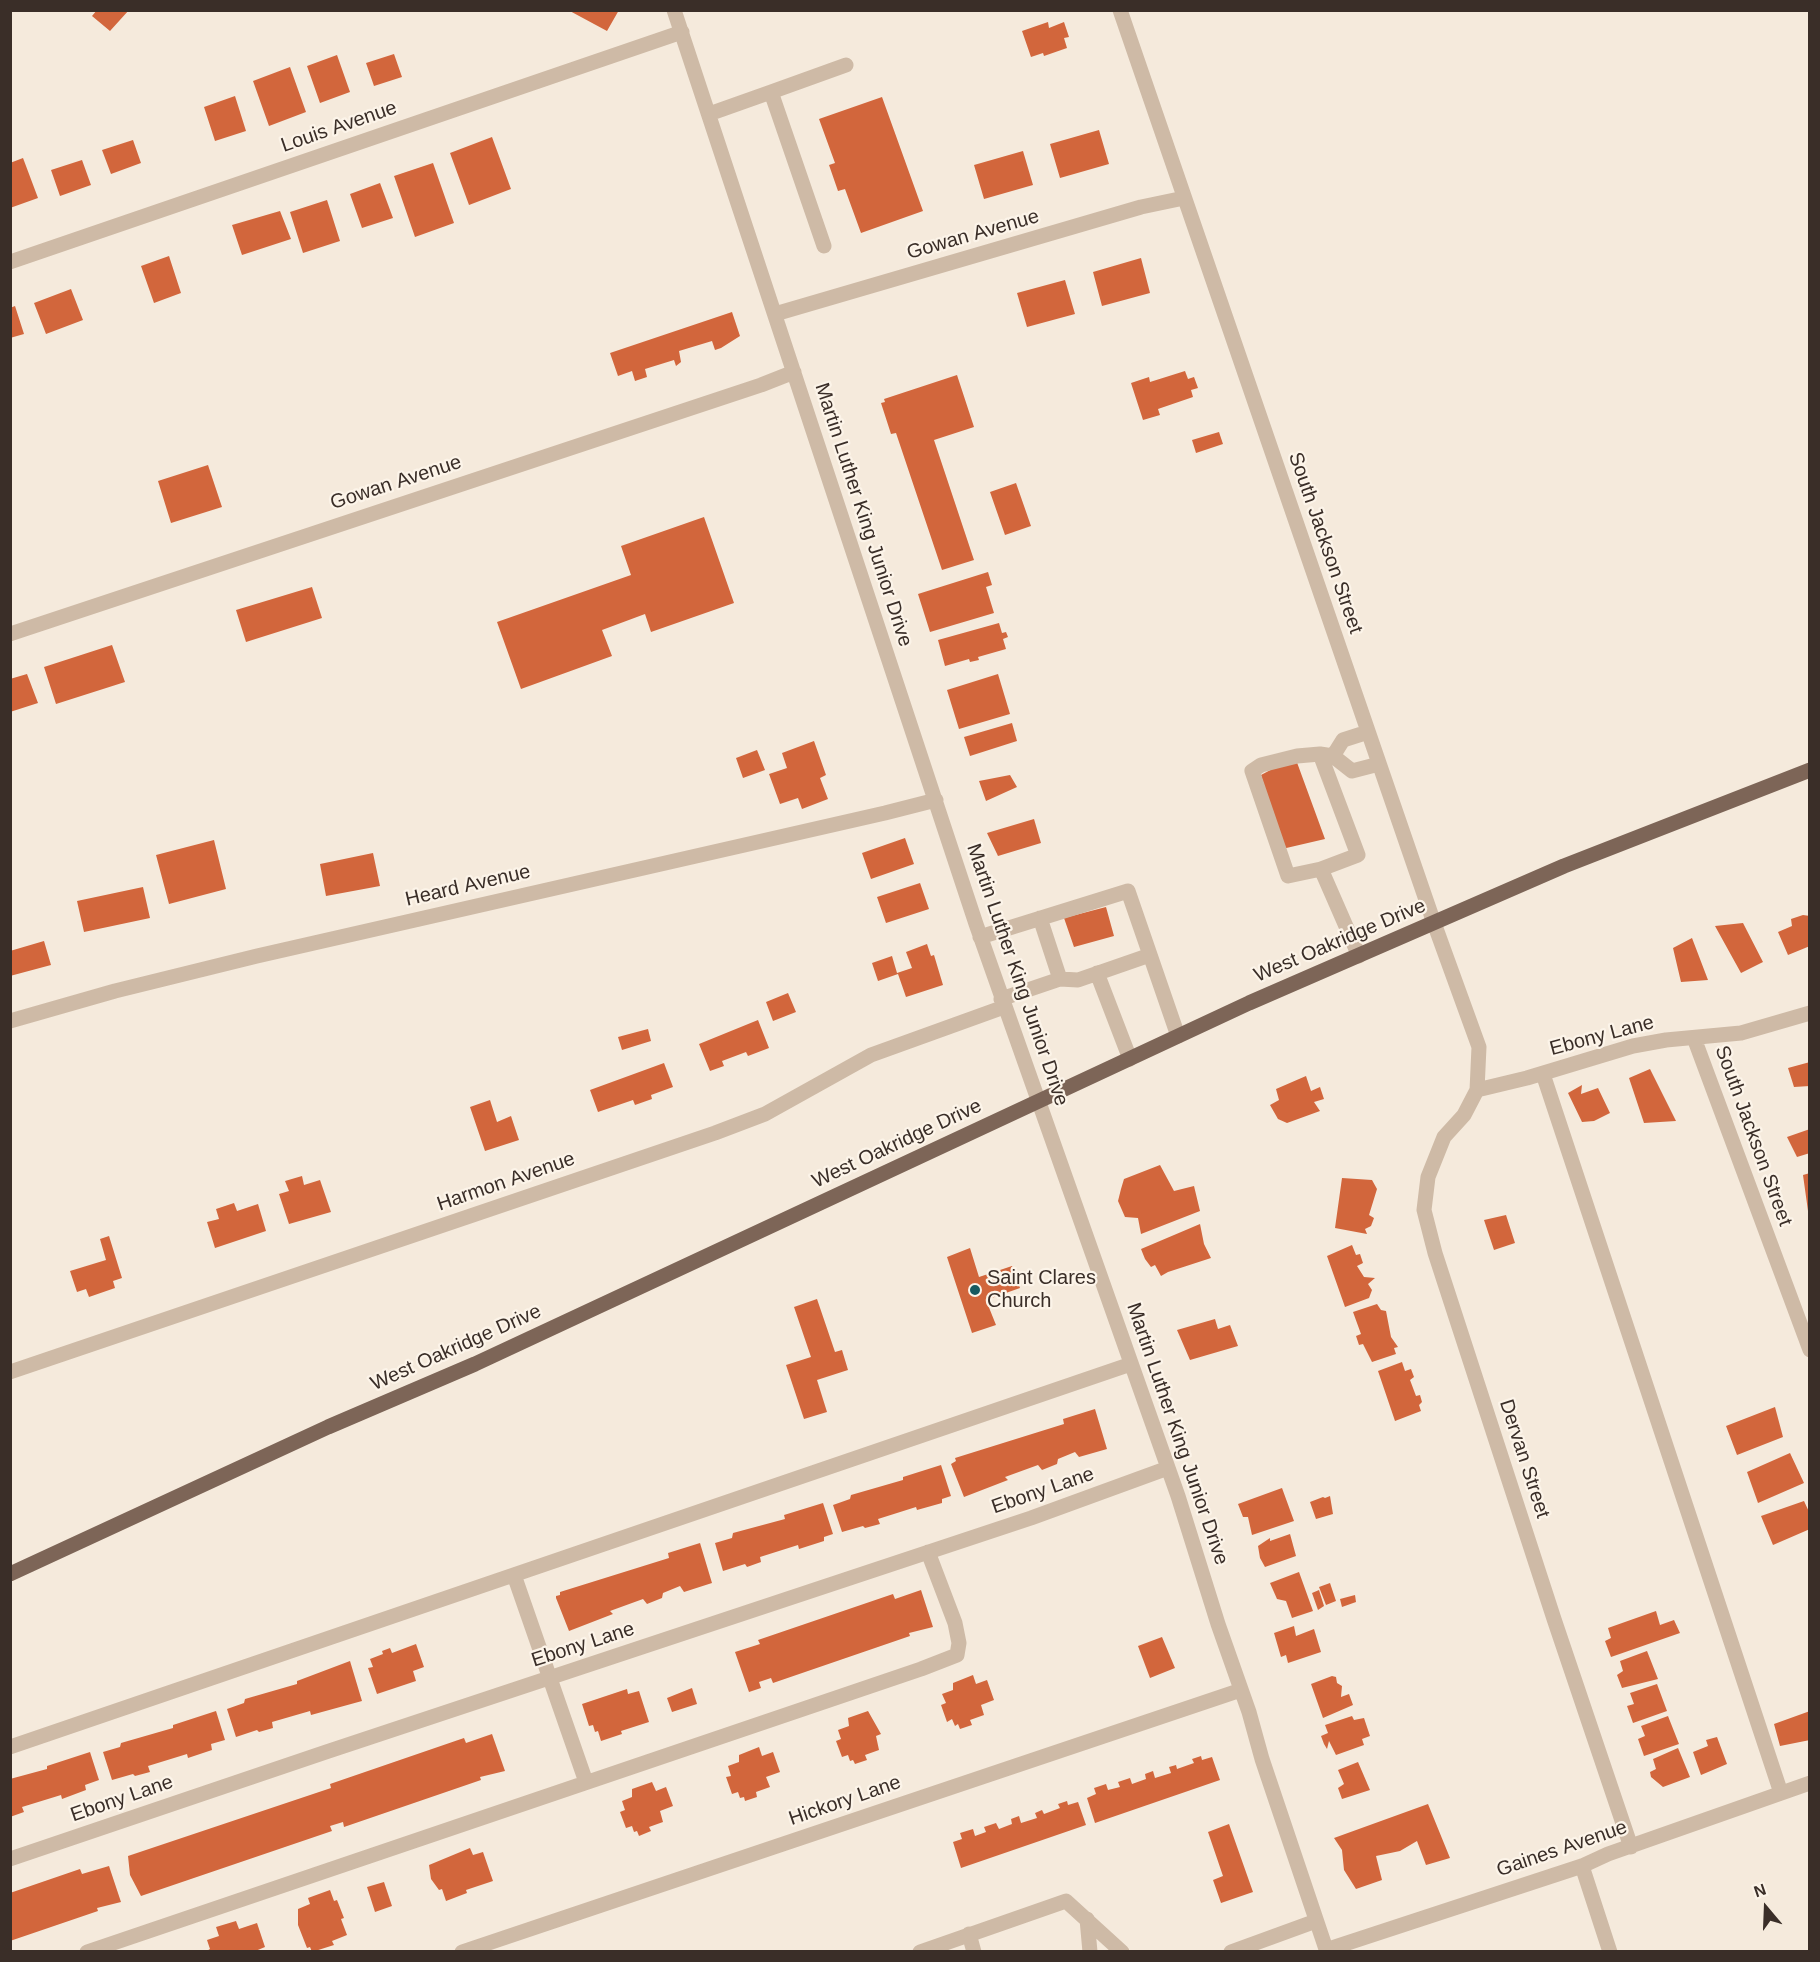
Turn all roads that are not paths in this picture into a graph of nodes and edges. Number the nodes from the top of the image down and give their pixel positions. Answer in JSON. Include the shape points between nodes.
{"nodes":[{"id":1,"x":674,"y":10,"type":"edge"},
{"id":2,"x":1120,"y":10,"type":"edge"},
{"id":3,"x":682,"y":32,"type":"junction"},
{"id":4,"x":846,"y":65,"type":"dead end"},
{"id":5,"x":771,"y":92,"type":"junction"},
{"id":6,"x":709,"y":114,"type":"junction"},
{"id":7,"x":1184,"y":198,"type":"junction"},
{"id":8,"x":824,"y":246,"type":"dead end"},
{"id":9,"x":10,"y":262,"type":"edge"},
{"id":10,"x":775,"y":314,"type":"junction"},
{"id":11,"x":794,"y":372,"type":"junction"},
{"id":12,"x":10,"y":634,"type":"edge"},
{"id":13,"x":1368,"y":732,"type":"junction"},
{"id":14,"x":1326,"y":755,"type":"junction"},
{"id":15,"x":1379,"y":764,"type":"junction"},
{"id":16,"x":1809,"y":770,"type":"edge"},
{"id":17,"x":936,"y":800,"type":"junction"},
{"id":18,"x":1321,"y":869,"type":"junction"},
{"id":19,"x":1040,"y":918,"type":"junction"},
{"id":20,"x":1434,"y":923,"type":"junction"},
{"id":21,"x":980,"y":937,"type":"junction"},
{"id":22,"x":1150,"y":955,"type":"junction"},
{"id":23,"x":1359,"y":956,"type":"junction"},
{"id":24,"x":1097,"y":973,"type":"junction"},
{"id":25,"x":1060,"y":979,"type":"junction"},
{"id":26,"x":1003,"y":1003,"type":"junction"},
{"id":27,"x":1809,"y":1013,"type":"edge"},
{"id":28,"x":10,"y":1021,"type":"edge"},
{"id":29,"x":1179,"y":1036,"type":"junction"},
{"id":30,"x":1694,"y":1038,"type":"junction"},
{"id":31,"x":1130,"y":1059,"type":"junction"},
{"id":32,"x":1543,"y":1074,"type":"junction"},
{"id":33,"x":1477,"y":1090,"type":"junction"},
{"id":34,"x":1038,"y":1101,"type":"junction"},
{"id":35,"x":1809,"y":1350,"type":"edge"},
{"id":36,"x":1131,"y":1364,"type":"junction"},
{"id":37,"x":10,"y":1372,"type":"edge"},
{"id":38,"x":1168,"y":1468,"type":"junction"},
{"id":39,"x":928,"y":1552,"type":"junction"},
{"id":40,"x":10,"y":1574,"type":"edge"},
{"id":41,"x":514,"y":1575,"type":"junction"},
{"id":42,"x":549,"y":1678,"type":"junction"},
{"id":43,"x":1241,"y":1689,"type":"junction"},
{"id":44,"x":10,"y":1747,"type":"edge"},
{"id":45,"x":586,"y":1782,"type":"junction"},
{"id":46,"x":1809,"y":1783,"type":"edge"},
{"id":47,"x":1781,"y":1793,"type":"junction"},
{"id":48,"x":1631,"y":1847,"type":"junction"},
{"id":49,"x":10,"y":1859,"type":"edge"},
{"id":50,"x":1582,"y":1866,"type":"junction"},
{"id":51,"x":1087,"y":1919,"type":"junction"},
{"id":52,"x":1316,"y":1921,"type":"junction"},
{"id":53,"x":969,"y":1934,"type":"junction"},
{"id":54,"x":1326,"y":1951,"type":"edge"},
{"id":55,"x":87,"y":1952,"type":"edge"},
{"id":56,"x":462,"y":1952,"type":"edge"},
{"id":57,"x":920,"y":1952,"type":"edge"},
{"id":58,"x":975,"y":1952,"type":"edge"},
{"id":59,"x":1090,"y":1952,"type":"edge"},
{"id":60,"x":1122,"y":1952,"type":"edge"},
{"id":61,"x":1231,"y":1952,"type":"edge"},
{"id":62,"x":1610,"y":1952,"type":"edge"}],
"edges":[{"from":1,"to":3,"type":"street","name":"Martin Luther King Junior Drive"},
{"from":2,"to":7,"type":"street","name":"South Jackson Street"},
{"from":3,"to":6,"type":"street","name":"Martin Luther King Junior Drive"},
{"from":3,"to":9,"type":"street","name":"Louis Avenue"},
{"from":4,"to":5,"type":"street"},
{"from":5,"to":6,"type":"street"},
{"from":5,"to":8,"type":"street"},
{"from":6,"to":10,"type":"street","name":"Martin Luther King Junior Drive"},
{"from":7,"to":10,"type":"street","name":"Gowan Avenue","via":[[1141,207]]},
{"from":7,"to":13,"type":"street","name":"South Jackson Street"},
{"from":10,"to":11,"type":"street","name":"Martin Luther King Junior Drive"},
{"from":11,"to":12,"type":"street","name":"Gowan Avenue"},
{"from":11,"to":17,"type":"street","name":"Martin Luther King Junior Drive"},
{"from":13,"to":14,"type":"street","via":[[1343,740]]},
{"from":13,"to":15,"type":"street","name":"South Jackson Street"},
{"from":14,"to":15,"type":"street","via":[[1353,771]]},
{"from":14,"to":18,"type":"street","via":[[1358,855]]},
{"from":14,"to":18,"type":"street","via":[[1297,756],[1252,771],[1288,876]]},
{"from":15,"to":20,"type":"street","name":"South Jackson Street"},
{"from":16,"to":20,"type":"main road","name":"West Oakridge Drive","via":[[1563,866]]},
{"from":17,"to":21,"type":"street","name":"Martin Luther King Junior Drive"},
{"from":17,"to":28,"type":"street","name":"Heard Avenue","via":[[257,956]]},
{"from":18,"to":23,"type":"street"},
{"from":19,"to":21,"type":"street"},
{"from":19,"to":22,"type":"street","via":[[1128,891]]},
{"from":19,"to":25,"type":"street"},
{"from":20,"to":23,"type":"main road","name":"West Oakridge Drive"},
{"from":20,"to":33,"type":"street","name":"South Jackson Street","via":[[1479,1047]]},
{"from":21,"to":26,"type":"street","name":"Martin Luther King Junior Drive"},
{"from":22,"to":24,"type":"street","name":"Harmon Avenue"},
{"from":22,"to":29,"type":"street"},
{"from":23,"to":29,"type":"main road","name":"West Oakridge Drive"},
{"from":24,"to":25,"type":"street","name":"Harmon Avenue","via":[[1078,980]]},
{"from":24,"to":31,"type":"street"},
{"from":25,"to":26,"type":"street","name":"Harmon Avenue"},
{"from":26,"to":34,"type":"street","name":"Martin Luther King Junior Drive"},
{"from":26,"to":37,"type":"street","name":"Harmon Avenue","via":[[871,1055],[765,1114],[715,1133]]},
{"from":27,"to":30,"type":"street","name":"Ebony Lane","via":[[1741,1033]]},
{"from":29,"to":31,"type":"main road","name":"West Oakridge Drive"},
{"from":30,"to":32,"type":"street","name":"Ebony Lane","via":[[1633,1046]]},
{"from":30,"to":35,"type":"street","name":"South Jackson Street"},
{"from":31,"to":34,"type":"main road","name":"West Oakridge Drive"},
{"from":32,"to":33,"type":"street","name":"Ebony Lane"},
{"from":32,"to":47,"type":"street"},
{"from":33,"to":48,"type":"street","name":"Dervan Street","via":[[1464,1115],[1444,1137],[1428,1178],[1424,1210]]},
{"from":34,"to":36,"type":"street","name":"Martin Luther King Junior Drive"},
{"from":34,"to":40,"type":"main road","name":"West Oakridge Drive","via":[[475,1364],[328,1427]]},
{"from":36,"to":38,"type":"street","name":"Martin Luther King Junior Drive"},
{"from":36,"to":41,"type":"street"},
{"from":38,"to":39,"type":"street","name":"Ebony Lane"},
{"from":38,"to":43,"type":"street","name":"Martin Luther King Junior Drive"},
{"from":39,"to":42,"type":"street","name":"Ebony Lane"},
{"from":39,"to":45,"type":"street","via":[[955,1623],[957,1655]]},
{"from":41,"to":42,"type":"street"},
{"from":41,"to":44,"type":"street"},
{"from":42,"to":45,"type":"street"},
{"from":42,"to":49,"type":"street","name":"Ebony Lane"},
{"from":43,"to":52,"type":"street","name":"Martin Luther King Junior Drive"},
{"from":43,"to":56,"type":"street","name":"Hickory Lane"},
{"from":45,"to":55,"type":"street"},
{"from":46,"to":47,"type":"street","name":"Gaines Avenue"},
{"from":47,"to":48,"type":"street","name":"Gaines Avenue"},
{"from":48,"to":50,"type":"street","name":"Gaines Avenue"},
{"from":50,"to":54,"type":"street","name":"Gaines Avenue"},
{"from":50,"to":62,"type":"street"},
{"from":51,"to":53,"type":"street","via":[[1066,1900]]},
{"from":51,"to":59,"type":"street"},
{"from":51,"to":60,"type":"street"},
{"from":52,"to":54,"type":"street","name":"Martin Luther King Junior Drive"},
{"from":52,"to":61,"type":"street"},
{"from":53,"to":57,"type":"street"},
{"from":53,"to":58,"type":"street"}]}
